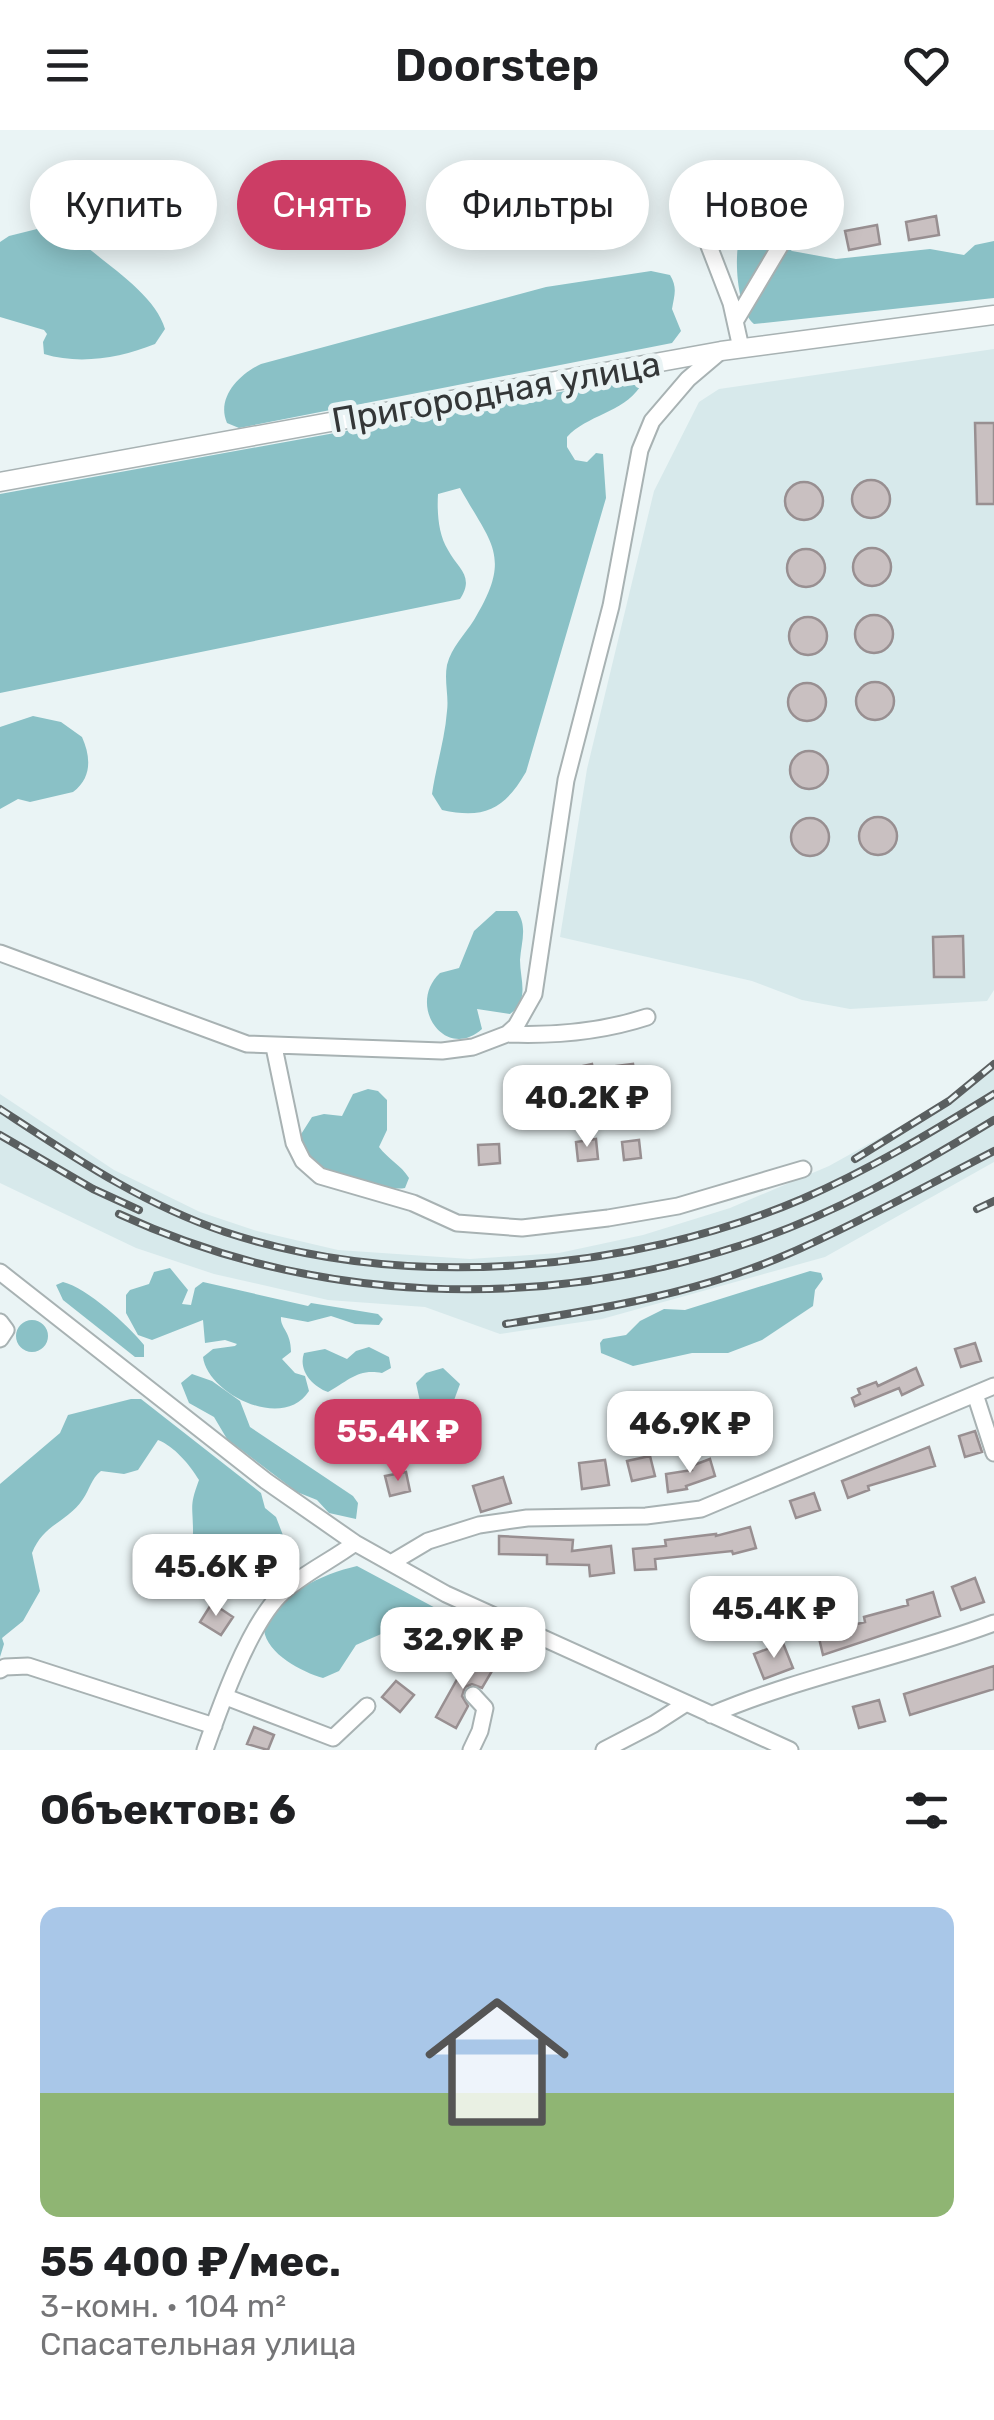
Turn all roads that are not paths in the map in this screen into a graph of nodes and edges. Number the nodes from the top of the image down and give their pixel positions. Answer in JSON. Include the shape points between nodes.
{"nodes":[{"id":1,"x":710,"y":250,"type":"edge"},
{"id":2,"x":778,"y":250,"type":"edge"},
{"id":3,"x":994,"y":315,"type":"edge"},
{"id":4,"x":736,"y":320,"type":"junction"},
{"id":5,"x":741,"y":348,"type":"junction"},
{"id":6,"x":721,"y":351,"type":"junction"},
{"id":7,"x":0,"y":482,"type":"edge"},
{"id":8,"x":0,"y":953,"type":"edge"},
{"id":9,"x":647,"y":1017,"type":"dead end"},
{"id":10,"x":507,"y":1034,"type":"junction"},
{"id":11,"x":274,"y":1046,"type":"junction"},
{"id":12,"x":803,"y":1169,"type":"dead end"},
{"id":13,"x":0,"y":1272,"type":"edge"},
{"id":14,"x":0,"y":1322,"type":"edge"},
{"id":15,"x":0,"y":1339,"type":"edge"},
{"id":16,"x":994,"y":1386,"type":"edge"},
{"id":17,"x":975,"y":1394,"type":"junction"},
{"id":18,"x":994,"y":1453,"type":"edge"},
{"id":19,"x":355,"y":1543,"type":"junction"},
{"id":20,"x":392,"y":1563,"type":"junction"},
{"id":21,"x":994,"y":1623,"type":"edge"},
{"id":22,"x":0,"y":1670,"type":"edge"},
{"id":23,"x":473,"y":1695,"type":"dead end"},
{"id":24,"x":226,"y":1696,"type":"junction"},
{"id":25,"x":685,"y":1704,"type":"junction"},
{"id":26,"x":366,"y":1706,"type":"dead end"},
{"id":27,"x":711,"y":1716,"type":"junction"},
{"id":28,"x":214,"y":1726,"type":"junction"},
{"id":29,"x":205,"y":1750,"type":"edge"},
{"id":30,"x":471,"y":1750,"type":"edge"},
{"id":31,"x":604,"y":1750,"type":"edge"},
{"id":32,"x":790,"y":1750,"type":"edge"}],
"edges":[{"from":1,"to":4,"type":"street"},
{"from":2,"to":4,"type":"street"},
{"from":3,"to":5,"type":"main road","name":"Пригородная улица"},
{"from":4,"to":5,"type":"street"},
{"from":5,"to":6,"type":"main road","name":"Пригородная улица"},
{"from":6,"to":7,"type":"main road","name":"Пригородная улица"},
{"from":6,"to":10,"type":"street","via":[[652,421],[640,450],[611,606],[566,780],[534,994]]},
{"from":8,"to":11,"type":"street","via":[[226,1038]]},
{"from":9,"to":10,"type":"street","via":[[571,1034]]},
{"from":10,"to":11,"type":"street","via":[[442,1051]]},
{"from":11,"to":12,"type":"street","via":[[303,1162],[320,1176],[457,1223],[522,1228],[608,1218],[678,1206]]},
{"from":13,"to":19,"type":"street"},
{"from":14,"to":15,"type":"street","via":[[6,1330]]},
{"from":16,"to":17,"type":"street"},
{"from":17,"to":18,"type":"street"},
{"from":17,"to":20,"type":"street","via":[[701,1509],[494,1523],[428,1541]]},
{"from":19,"to":20,"type":"street"},
{"from":19,"to":24,"type":"street","via":[[272,1604]]},
{"from":20,"to":25,"type":"street"},
{"from":21,"to":27,"type":"street"},
{"from":22,"to":28,"type":"street","via":[[28,1666]]},
{"from":23,"to":30,"type":"street","via":[[485,1708]]},
{"from":24,"to":26,"type":"street","via":[[333,1738]]},
{"from":24,"to":28,"type":"street"},
{"from":25,"to":27,"type":"street"},
{"from":25,"to":31,"type":"street"},
{"from":27,"to":32,"type":"street"},
{"from":28,"to":29,"type":"street"}]}
